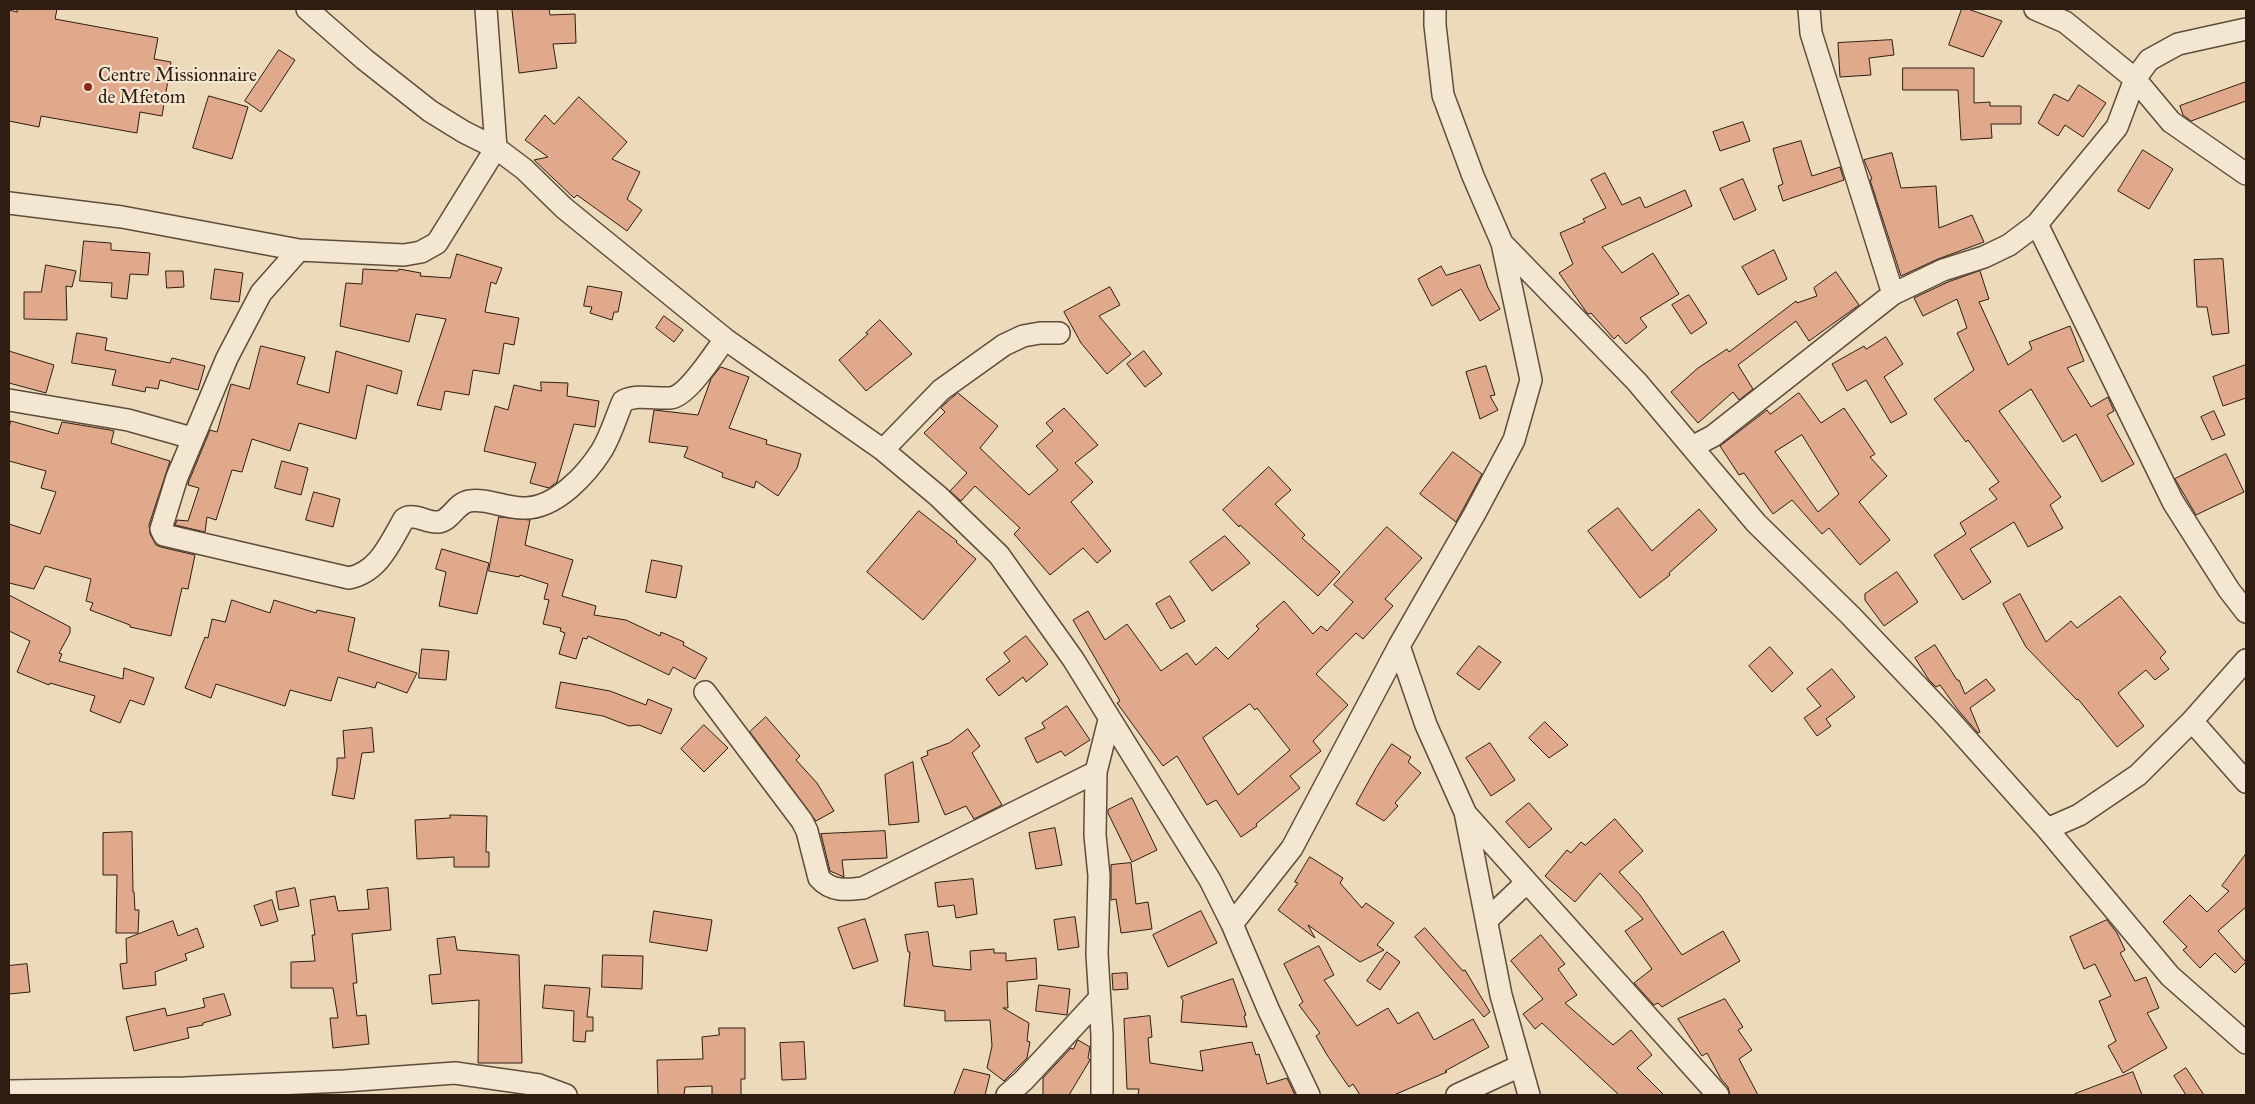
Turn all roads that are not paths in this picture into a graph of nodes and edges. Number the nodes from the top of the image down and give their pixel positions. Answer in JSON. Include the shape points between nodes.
{"nodes":[{"id":1,"x":307,"y":9,"type":"edge"},
{"id":2,"x":486,"y":9,"type":"edge"},
{"id":3,"x":1435,"y":9,"type":"edge"},
{"id":4,"x":1809,"y":9,"type":"edge"},
{"id":5,"x":2035,"y":9,"type":"edge"},
{"id":6,"x":2246,"y":29,"type":"edge"},
{"id":7,"x":2135,"y":79,"type":"junction"},
{"id":8,"x":496,"y":148,"type":"junction"},
{"id":9,"x":2246,"y":174,"type":"edge"},
{"id":10,"x":9,"y":203,"type":"edge"},
{"id":11,"x":2037,"y":224,"type":"junction"},
{"id":12,"x":1502,"y":243,"type":"junction"},
{"id":13,"x":299,"y":250,"type":"junction"},
{"id":14,"x":1893,"y":294,"type":"junction"},
{"id":15,"x":1059,"y":334,"type":"dead end"},
{"id":16,"x":725,"y":339,"type":"junction"},
{"id":17,"x":9,"y":400,"type":"edge"},
{"id":18,"x":192,"y":438,"type":"junction"},
{"id":19,"x":1692,"y":447,"type":"junction"},
{"id":20,"x":883,"y":450,"type":"junction"},
{"id":21,"x":2246,"y":612,"type":"edge"},
{"id":22,"x":1398,"y":646,"type":"junction"},
{"id":23,"x":2246,"y":660,"type":"edge"},
{"id":24,"x":705,"y":692,"type":"dead end"},
{"id":25,"x":1109,"y":720,"type":"junction"},
{"id":26,"x":2192,"y":721,"type":"junction"},
{"id":27,"x":1096,"y":772,"type":"junction"},
{"id":28,"x":2246,"y":782,"type":"edge"},
{"id":29,"x":1465,"y":812,"type":"junction"},
{"id":30,"x":2047,"y":828,"type":"junction"},
{"id":31,"x":1527,"y":882,"type":"junction"},
{"id":32,"x":1487,"y":920,"type":"junction"},
{"id":33,"x":1232,"y":924,"type":"junction"},
{"id":34,"x":1099,"y":999,"type":"junction"},
{"id":35,"x":2246,"y":1043,"type":"edge"},
{"id":36,"x":1520,"y":1066,"type":"junction"},
{"id":37,"x":9,"y":1091,"type":"edge"},
{"id":38,"x":566,"y":1095,"type":"edge"},
{"id":39,"x":1007,"y":1095,"type":"edge"},
{"id":40,"x":1102,"y":1095,"type":"edge"},
{"id":41,"x":1309,"y":1095,"type":"edge"},
{"id":42,"x":1457,"y":1095,"type":"edge"},
{"id":43,"x":1529,"y":1095,"type":"edge"},
{"id":44,"x":1718,"y":1095,"type":"edge"}],
"edges":[{"from":1,"to":8,"type":"street","via":[[430,111]]},
{"from":2,"to":8,"type":"street"},
{"from":3,"to":12,"type":"street","via":[[1443,96]]},
{"from":4,"to":14,"type":"street","via":[[1811,33]]},
{"from":5,"to":7,"type":"street","via":[[2065,22]]},
{"from":6,"to":7,"type":"street","via":[[2178,44],[2149,60]]},
{"from":7,"to":9,"type":"street","via":[[2171,122]]},
{"from":7,"to":11,"type":"street","via":[[2117,127]]},
{"from":8,"to":13,"type":"street","via":[[438,243],[421,252],[404,255]]},
{"from":8,"to":16,"type":"street","via":[[629,263]]},
{"from":10,"to":13,"type":"street","via":[[122,217]]},
{"from":11,"to":14,"type":"street","via":[[2009,245],[1943,270]]},
{"from":11,"to":21,"type":"street","via":[[2177,508]]},
{"from":12,"to":19,"type":"street","via":[[1637,382]]},
{"from":12,"to":22,"type":"street","via":[[1532,380],[1514,440]]},
{"from":13,"to":18,"type":"street","via":[[261,293],[227,358]]},
{"from":14,"to":19,"type":"street","via":[[1713,436]]},
{"from":15,"to":20,"type":"street","via":[[1023,336],[1004,345],[941,390]]},
{"from":16,"to":18,"type":"street","via":[[682,394],[670,398],[636,397],[623,401],[602,449],[583,475],[562,494],[526,508],[469,501],[459,504],[440,522],[408,517],[378,563],[368,571],[349,578],[164,535],[161,529]]},
{"from":16,"to":20,"type":"street"},
{"from":17,"to":18,"type":"street","via":[[128,420]]},
{"from":19,"to":30,"type":"street","via":[[1756,523],[1851,616]]},
{"from":20,"to":25,"type":"street","via":[[938,496],[999,555],[1072,659]]},
{"from":22,"to":29,"type":"street","via":[[1426,725]]},
{"from":22,"to":33,"type":"street","via":[[1292,848]]},
{"from":23,"to":26,"type":"street"},
{"from":24,"to":27,"type":"street","via":[[802,821],[819,878],[833,888],[863,888]]},
{"from":25,"to":27,"type":"street"},
{"from":25,"to":33,"type":"street","via":[[1210,880]]},
{"from":26,"to":28,"type":"street"},
{"from":26,"to":30,"type":"street","via":[[2138,775],[2080,815]]},
{"from":27,"to":34,"type":"street"},
{"from":29,"to":31,"type":"street"},
{"from":29,"to":32,"type":"street"},
{"from":30,"to":35,"type":"street","via":[[2170,976]]},
{"from":31,"to":32,"type":"street"},
{"from":31,"to":44,"type":"street"},
{"from":32,"to":36,"type":"street","via":[[1501,995]]},
{"from":33,"to":41,"type":"street"},
{"from":34,"to":39,"type":"street","via":[[1023,1082]]},
{"from":34,"to":40,"type":"street"},
{"from":36,"to":42,"type":"street"},
{"from":36,"to":43,"type":"street"},
{"from":37,"to":38,"type":"street","via":[[185,1088],[455,1073],[539,1084]]}]}
